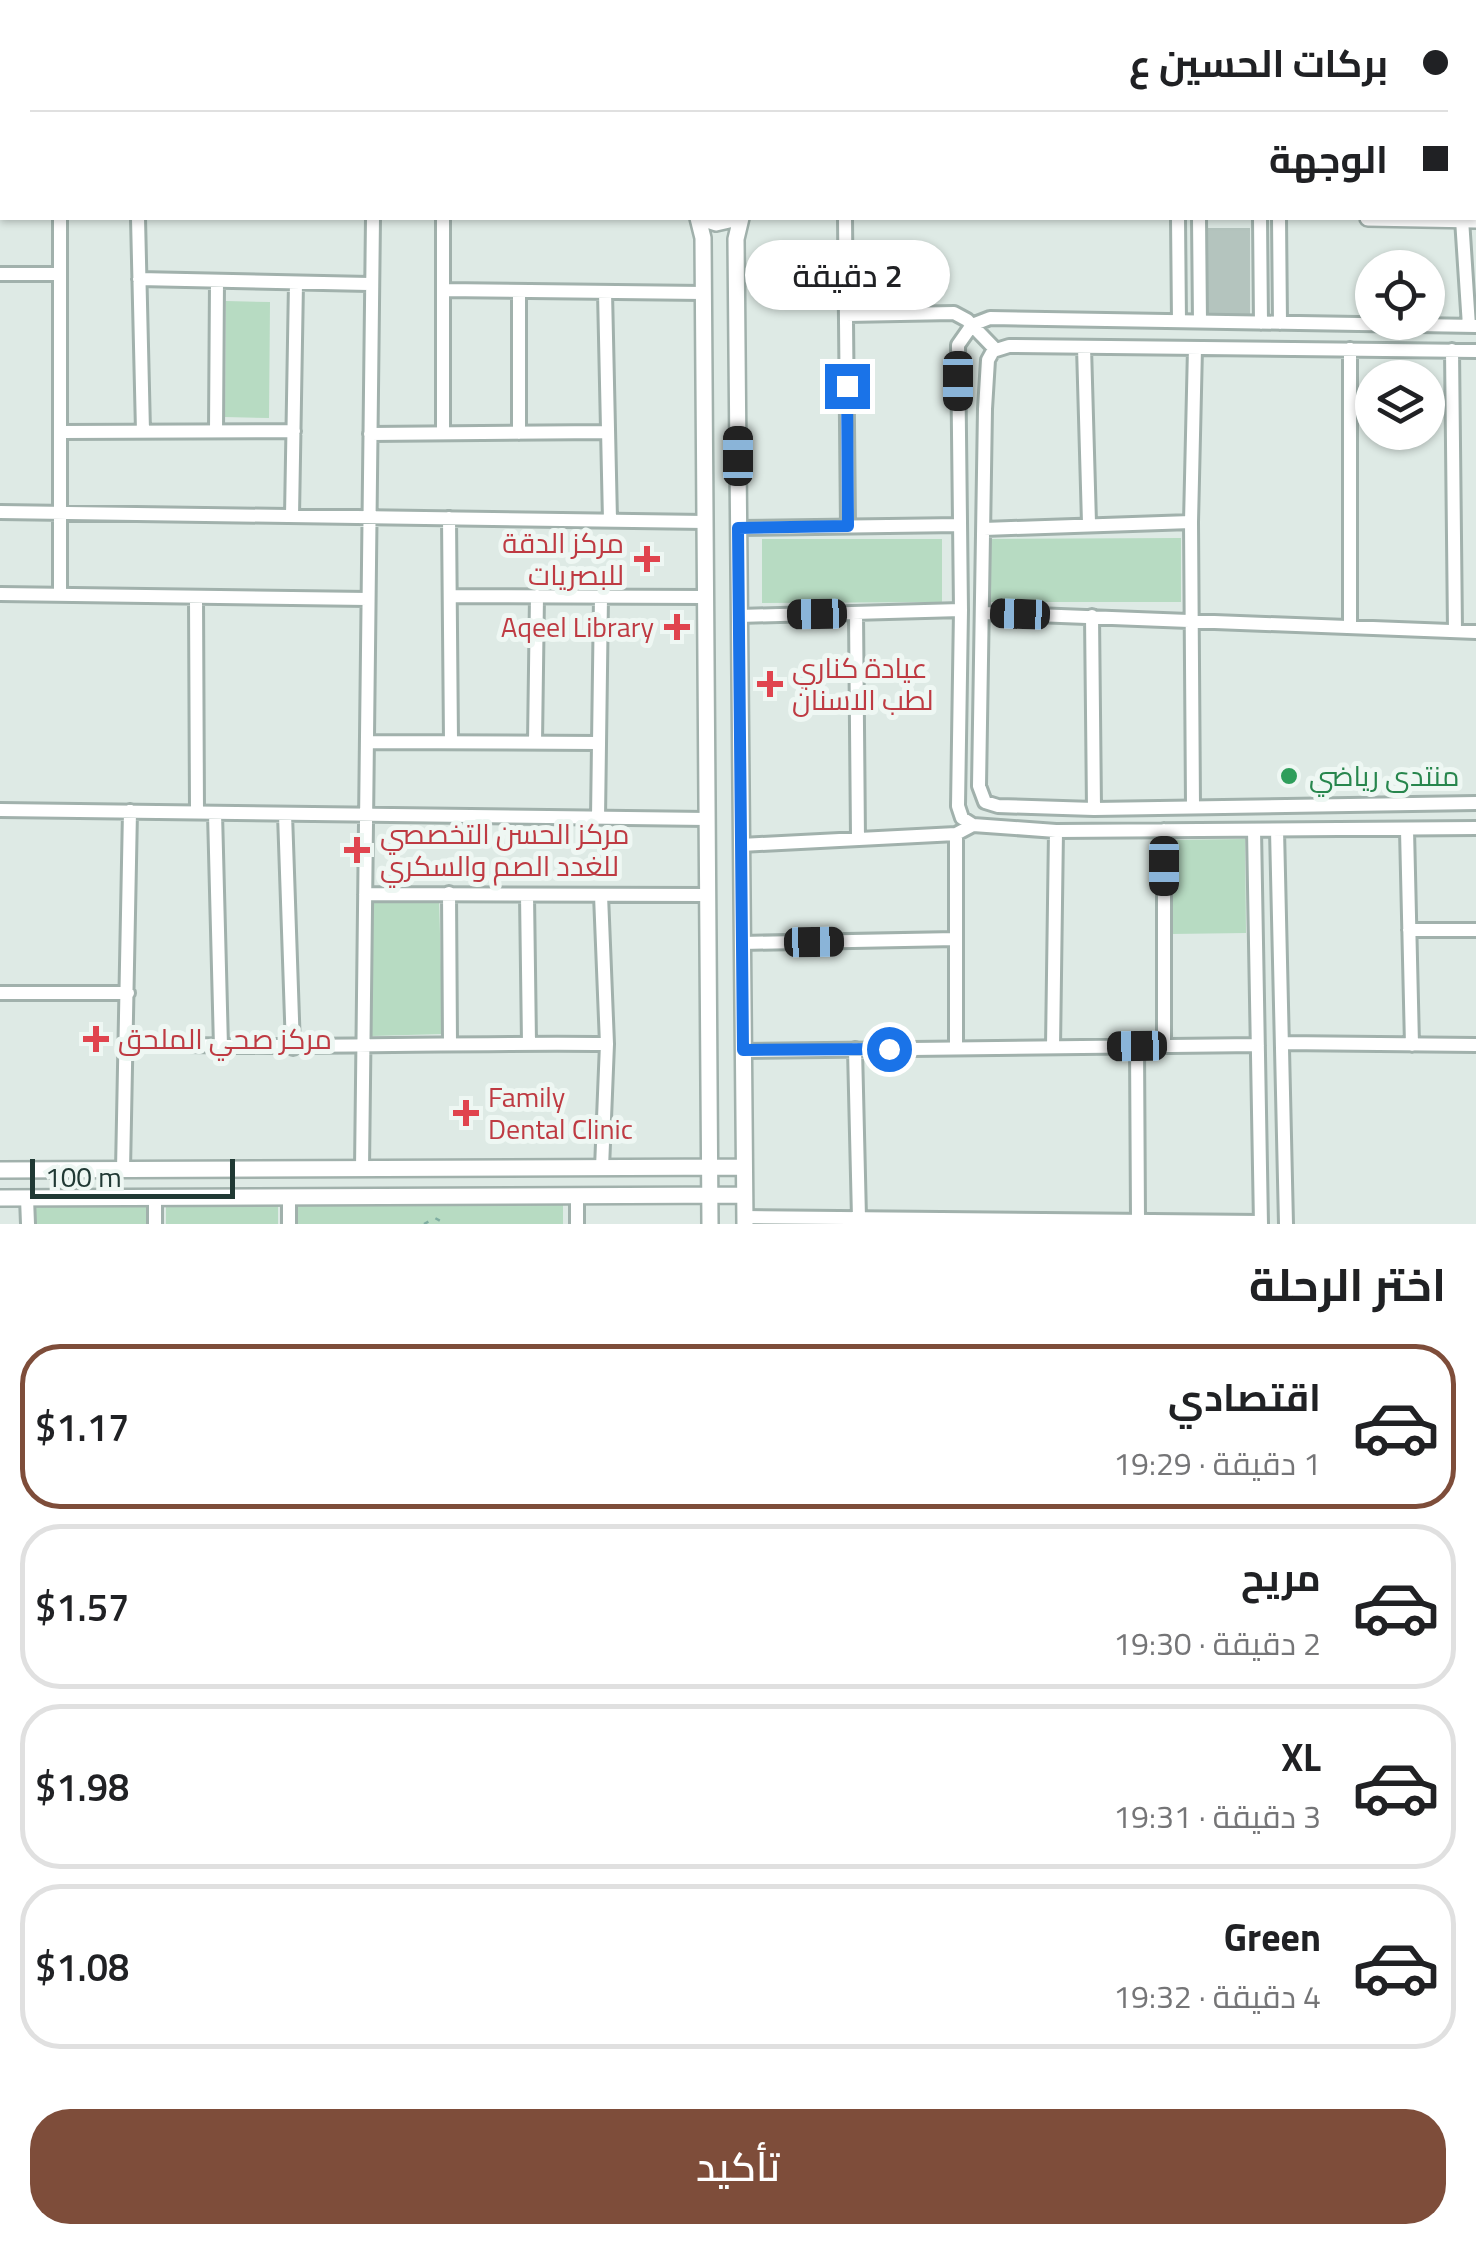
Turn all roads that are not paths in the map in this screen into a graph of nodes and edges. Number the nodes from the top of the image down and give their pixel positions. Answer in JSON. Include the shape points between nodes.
{"nodes":[{"id":1,"x":60,"y":220,"type":"edge"},
{"id":2,"x":138,"y":220,"type":"edge"},
{"id":3,"x":372,"y":220,"type":"edge"},
{"id":4,"x":442,"y":220,"type":"edge"},
{"id":5,"x":700,"y":220,"type":"edge"},
{"id":6,"x":740,"y":220,"type":"edge"},
{"id":7,"x":845,"y":220,"type":"edge"},
{"id":8,"x":1178,"y":220,"type":"edge"},
{"id":9,"x":1199,"y":220,"type":"edge"},
{"id":10,"x":1260,"y":220,"type":"edge"},
{"id":11,"x":1279,"y":220,"type":"edge"},
{"id":12,"x":1469,"y":220,"type":"edge"},
{"id":13,"x":0,"y":274,"type":"edge"},
{"id":14,"x":60,"y":274,"type":"junction"},
{"id":15,"x":139,"y":279,"type":"junction"},
{"id":16,"x":216,"y":281,"type":"junction"},
{"id":17,"x":296,"y":282,"type":"junction"},
{"id":18,"x":370,"y":284,"type":"junction"},
{"id":19,"x":443,"y":290,"type":"junction"},
{"id":20,"x":519,"y":291,"type":"junction"},
{"id":21,"x":605,"y":292,"type":"junction"},
{"id":22,"x":703,"y":293,"type":"junction"},
{"id":23,"x":846,"y":315,"type":"junction"},
{"id":24,"x":1179,"y":321,"type":"junction"},
{"id":25,"x":1200,"y":321,"type":"junction"},
{"id":26,"x":1262,"y":322,"type":"junction"},
{"id":27,"x":1280,"y":323,"type":"junction"},
{"id":28,"x":1355,"y":324,"type":"edge"},
{"id":29,"x":972,"y":325,"type":"junction"},
{"id":30,"x":1445,"y":325,"type":"edge"},
{"id":31,"x":1473,"y":326,"type":"edge"},
{"id":32,"x":1389,"y":340,"type":"edge"},
{"id":33,"x":1084,"y":347,"type":"junction"},
{"id":34,"x":1195,"y":348,"type":"junction"},
{"id":35,"x":995,"y":349,"type":"junction"},
{"id":36,"x":1350,"y":350,"type":"junction"},
{"id":37,"x":1389,"y":350,"type":"junction"},
{"id":38,"x":1452,"y":350,"type":"junction"},
{"id":39,"x":1476,"y":351,"type":"edge"},
{"id":40,"x":294,"y":430,"type":"junction"},
{"id":41,"x":216,"y":431,"type":"junction"},
{"id":42,"x":60,"y":432,"type":"junction"},
{"id":43,"x":143,"y":432,"type":"junction"},
{"id":44,"x":608,"y":432,"type":"junction"},
{"id":45,"x":443,"y":433,"type":"junction"},
{"id":46,"x":519,"y":433,"type":"junction"},
{"id":47,"x":370,"y":434,"type":"junction"},
{"id":48,"x":0,"y":512,"type":"edge"},
{"id":49,"x":60,"y":513,"type":"junction"},
{"id":50,"x":292,"y":516,"type":"junction"},
{"id":51,"x":369,"y":517,"type":"junction"},
{"id":52,"x":449,"y":518,"type":"junction"},
{"id":53,"x":610,"y":520,"type":"junction"},
{"id":54,"x":705,"y":522,"type":"junction"},
{"id":55,"x":1191,"y":522,"type":"junction"},
{"id":56,"x":1089,"y":523,"type":"junction"},
{"id":57,"x":960,"y":525,"type":"junction"},
{"id":58,"x":848,"y":526,"type":"junction"},
{"id":59,"x":738,"y":528,"type":"junction"},
{"id":60,"x":984,"y":529,"type":"junction"},
{"id":61,"x":0,"y":594,"type":"edge"},
{"id":62,"x":60,"y":594,"type":"junction"},
{"id":63,"x":450,"y":596,"type":"junction"},
{"id":64,"x":537,"y":596,"type":"junction"},
{"id":65,"x":601,"y":596,"type":"junction"},
{"id":66,"x":196,"y":597,"type":"junction"},
{"id":67,"x":705,"y":597,"type":"junction"},
{"id":68,"x":368,"y":600,"type":"junction"},
{"id":69,"x":961,"y":610,"type":"junction"},
{"id":70,"x":983,"y":613,"type":"junction"},
{"id":71,"x":856,"y":614,"type":"junction"},
{"id":72,"x":739,"y":616,"type":"junction"},
{"id":73,"x":1092,"y":616,"type":"junction"},
{"id":74,"x":1191,"y":620,"type":"junction"},
{"id":75,"x":1350,"y":627,"type":"junction"},
{"id":76,"x":1455,"y":631,"type":"junction"},
{"id":77,"x":1476,"y":632,"type":"edge"},
{"id":78,"x":366,"y":742,"type":"junction"},
{"id":79,"x":451,"y":742,"type":"junction"},
{"id":80,"x":535,"y":742,"type":"junction"},
{"id":81,"x":599,"y":743,"type":"junction"},
{"id":82,"x":986,"y":802,"type":"junction"},
{"id":83,"x":1476,"y":804,"type":"edge"},
{"id":84,"x":1194,"y":806,"type":"junction"},
{"id":85,"x":1362,"y":806,"type":"junction"},
{"id":86,"x":1094,"y":808,"type":"junction"},
{"id":87,"x":0,"y":810,"type":"edge"},
{"id":88,"x":130,"y":811,"type":"junction"},
{"id":89,"x":197,"y":812,"type":"junction"},
{"id":90,"x":214,"y":812,"type":"junction"},
{"id":91,"x":285,"y":814,"type":"junction"},
{"id":92,"x":366,"y":814,"type":"junction"},
{"id":93,"x":598,"y":818,"type":"junction"},
{"id":94,"x":707,"y":819,"type":"junction"},
{"id":95,"x":973,"y":825,"type":"junction"},
{"id":96,"x":1476,"y":828,"type":"edge"},
{"id":97,"x":1164,"y":830,"type":"junction"},
{"id":98,"x":1254,"y":830,"type":"junction"},
{"id":99,"x":1277,"y":830,"type":"junction"},
{"id":100,"x":1362,"y":830,"type":"junction"},
{"id":101,"x":1406,"y":830,"type":"junction"},
{"id":102,"x":1056,"y":831,"type":"junction"},
{"id":103,"x":956,"y":834,"type":"junction"},
{"id":104,"x":858,"y":838,"type":"junction"},
{"id":105,"x":741,"y":845,"type":"junction"},
{"id":106,"x":449,"y":893,"type":"junction"},
{"id":107,"x":365,"y":894,"type":"junction"},
{"id":108,"x":708,"y":894,"type":"junction"},
{"id":109,"x":527,"y":895,"type":"junction"},
{"id":110,"x":601,"y":895,"type":"junction"},
{"id":111,"x":1409,"y":930,"type":"junction"},
{"id":112,"x":1476,"y":930,"type":"edge"},
{"id":113,"x":956,"y":939,"type":"junction"},
{"id":114,"x":742,"y":943,"type":"junction"},
{"id":115,"x":128,"y":992,"type":"junction"},
{"id":116,"x":0,"y":993,"type":"edge"},
{"id":117,"x":128,"y":1043,"type":"junction"},
{"id":118,"x":450,"y":1043,"type":"junction"},
{"id":119,"x":529,"y":1043,"type":"junction"},
{"id":120,"x":607,"y":1044,"type":"junction"},
{"id":121,"x":1282,"y":1044,"type":"junction"},
{"id":122,"x":1476,"y":1044,"type":"edge"},
{"id":123,"x":363,"y":1045,"type":"junction"},
{"id":124,"x":1164,"y":1045,"type":"junction"},
{"id":125,"x":1258,"y":1045,"type":"junction"},
{"id":126,"x":1412,"y":1045,"type":"junction"},
{"id":127,"x":1053,"y":1046,"type":"junction"},
{"id":128,"x":1137,"y":1046,"type":"junction"},
{"id":129,"x":222,"y":1047,"type":"junction"},
{"id":130,"x":293,"y":1048,"type":"junction"},
{"id":131,"x":956,"y":1048,"type":"junction"},
{"id":132,"x":855,"y":1049,"type":"junction"},
{"id":133,"x":743,"y":1050,"type":"junction"},
{"id":134,"x":744,"y":1167,"type":"junction"},
{"id":135,"x":602,"y":1168,"type":"junction"},
{"id":136,"x":710,"y":1168,"type":"junction"},
{"id":137,"x":366,"y":1169,"type":"junction"},
{"id":138,"x":400,"y":1169,"type":"junction"},
{"id":139,"x":0,"y":1170,"type":"edge"},
{"id":140,"x":124,"y":1170,"type":"junction"},
{"id":141,"x":710,"y":1195,"type":"junction"},
{"id":142,"x":744,"y":1195,"type":"junction"},
{"id":143,"x":402,"y":1196,"type":"junction"},
{"id":144,"x":577,"y":1196,"type":"junction"},
{"id":145,"x":289,"y":1197,"type":"junction"},
{"id":146,"x":369,"y":1197,"type":"junction"},
{"id":147,"x":0,"y":1198,"type":"edge"},
{"id":148,"x":27,"y":1198,"type":"junction"},
{"id":149,"x":155,"y":1198,"type":"junction"},
{"id":150,"x":858,"y":1218,"type":"junction"},
{"id":151,"x":744,"y":1220,"type":"edge"},
{"id":152,"x":878,"y":1221,"type":"edge"},
{"id":153,"x":1133,"y":1222,"type":"edge"},
{"id":154,"x":1261,"y":1223,"type":"edge"},
{"id":155,"x":28,"y":1224,"type":"edge"},
{"id":156,"x":155,"y":1224,"type":"edge"},
{"id":157,"x":289,"y":1224,"type":"edge"},
{"id":158,"x":578,"y":1224,"type":"edge"},
{"id":159,"x":710,"y":1224,"type":"edge"},
{"id":160,"x":1286,"y":1224,"type":"edge"}],
"edges":[{"from":1,"to":14,"type":"street"},
{"from":2,"to":15,"type":"street"},
{"from":3,"to":18,"type":"street"},
{"from":4,"to":19,"type":"street"},
{"from":5,"to":22,"type":"street"},
{"from":6,"to":59,"type":"street"},
{"from":7,"to":23,"type":"street"},
{"from":8,"to":24,"type":"street"},
{"from":9,"to":25,"type":"street"},
{"from":10,"to":26,"type":"street"},
{"from":11,"to":27,"type":"street"},
{"from":12,"to":31,"type":"street"},
{"from":13,"to":14,"type":"street"},
{"from":14,"to":42,"type":"street"},
{"from":15,"to":16,"type":"street"},
{"from":15,"to":43,"type":"street"},
{"from":16,"to":17,"type":"street"},
{"from":16,"to":41,"type":"street"},
{"from":17,"to":18,"type":"street"},
{"from":17,"to":40,"type":"street"},
{"from":18,"to":47,"type":"street"},
{"from":19,"to":20,"type":"street"},
{"from":19,"to":45,"type":"street"},
{"from":20,"to":21,"type":"street"},
{"from":20,"to":46,"type":"street"},
{"from":21,"to":22,"type":"street"},
{"from":21,"to":44,"type":"street"},
{"from":22,"to":54,"type":"street"},
{"from":23,"to":29,"type":"street","via":[[945,312]]},
{"from":23,"to":58,"type":"street"},
{"from":24,"to":25,"type":"street"},
{"from":24,"to":29,"type":"street","via":[[990,318]]},
{"from":25,"to":26,"type":"street"},
{"from":26,"to":27,"type":"street"},
{"from":27,"to":28,"type":"street"},
{"from":29,"to":35,"type":"street"},
{"from":29,"to":57,"type":"street","via":[[958,345]]},
{"from":30,"to":31,"type":"street"},
{"from":32,"to":37,"type":"street"},
{"from":33,"to":34,"type":"street"},
{"from":33,"to":35,"type":"street"},
{"from":33,"to":56,"type":"street"},
{"from":34,"to":36,"type":"street"},
{"from":34,"to":55,"type":"street"},
{"from":35,"to":60,"type":"street","via":[[988,360]]},
{"from":36,"to":37,"type":"street"},
{"from":36,"to":75,"type":"street"},
{"from":37,"to":38,"type":"street"},
{"from":38,"to":39,"type":"street"},
{"from":38,"to":76,"type":"street"},
{"from":40,"to":41,"type":"street"},
{"from":40,"to":50,"type":"street"},
{"from":41,"to":43,"type":"street"},
{"from":42,"to":43,"type":"street"},
{"from":42,"to":49,"type":"street"},
{"from":44,"to":46,"type":"street"},
{"from":44,"to":53,"type":"street"},
{"from":45,"to":46,"type":"street"},
{"from":45,"to":47,"type":"street"},
{"from":47,"to":51,"type":"street"},
{"from":48,"to":49,"type":"street"},
{"from":49,"to":50,"type":"street"},
{"from":49,"to":62,"type":"street"},
{"from":50,"to":51,"type":"street"},
{"from":51,"to":52,"type":"street"},
{"from":51,"to":68,"type":"street"},
{"from":52,"to":53,"type":"street"},
{"from":52,"to":63,"type":"street"},
{"from":53,"to":54,"type":"street"},
{"from":54,"to":67,"type":"street"},
{"from":55,"to":56,"type":"street"},
{"from":55,"to":74,"type":"street"},
{"from":56,"to":60,"type":"street"},
{"from":57,"to":58,"type":"street"},
{"from":57,"to":69,"type":"street"},
{"from":58,"to":59,"type":"street"},
{"from":59,"to":72,"type":"street"},
{"from":60,"to":70,"type":"street"},
{"from":61,"to":62,"type":"street"},
{"from":62,"to":66,"type":"street"},
{"from":63,"to":64,"type":"street"},
{"from":63,"to":79,"type":"street"},
{"from":64,"to":65,"type":"street"},
{"from":64,"to":80,"type":"street"},
{"from":65,"to":67,"type":"street"},
{"from":65,"to":81,"type":"street"},
{"from":66,"to":68,"type":"street"},
{"from":66,"to":89,"type":"street"},
{"from":67,"to":94,"type":"street"},
{"from":68,"to":78,"type":"street"},
{"from":69,"to":71,"type":"street"},
{"from":69,"to":95,"type":"street","via":[[958,806]]},
{"from":70,"to":73,"type":"street"},
{"from":70,"to":82,"type":"street","via":[[978,786]]},
{"from":71,"to":72,"type":"street"},
{"from":71,"to":104,"type":"street"},
{"from":72,"to":105,"type":"street"},
{"from":73,"to":74,"type":"street"},
{"from":73,"to":86,"type":"street"},
{"from":74,"to":75,"type":"street"},
{"from":74,"to":84,"type":"street"},
{"from":75,"to":76,"type":"street"},
{"from":76,"to":77,"type":"street"},
{"from":78,"to":79,"type":"street"},
{"from":78,"to":92,"type":"street"},
{"from":79,"to":80,"type":"street"},
{"from":80,"to":81,"type":"street"},
{"from":81,"to":93,"type":"street"},
{"from":82,"to":86,"type":"street"},
{"from":82,"to":95,"type":"street"},
{"from":83,"to":85,"type":"street"},
{"from":84,"to":85,"type":"street"},
{"from":84,"to":86,"type":"street"},
{"from":85,"to":100,"type":"street"},
{"from":87,"to":88,"type":"street"},
{"from":88,"to":89,"type":"street"},
{"from":88,"to":115,"type":"street"},
{"from":89,"to":90,"type":"street"},
{"from":90,"to":91,"type":"street"},
{"from":90,"to":129,"type":"street"},
{"from":91,"to":92,"type":"street"},
{"from":91,"to":130,"type":"street"},
{"from":92,"to":93,"type":"street"},
{"from":92,"to":107,"type":"street"},
{"from":93,"to":94,"type":"street"},
{"from":94,"to":108,"type":"street"},
{"from":95,"to":102,"type":"street"},
{"from":95,"to":103,"type":"street"},
{"from":96,"to":101,"type":"street"},
{"from":97,"to":98,"type":"street"},
{"from":97,"to":102,"type":"street"},
{"from":97,"to":124,"type":"street"},
{"from":98,"to":99,"type":"street"},
{"from":98,"to":125,"type":"street"},
{"from":99,"to":100,"type":"street"},
{"from":99,"to":121,"type":"street"},
{"from":100,"to":101,"type":"street"},
{"from":101,"to":111,"type":"street"},
{"from":102,"to":127,"type":"street"},
{"from":103,"to":104,"type":"street"},
{"from":103,"to":113,"type":"street"},
{"from":104,"to":105,"type":"street"},
{"from":105,"to":114,"type":"street"},
{"from":106,"to":107,"type":"street"},
{"from":106,"to":109,"type":"street"},
{"from":106,"to":118,"type":"street"},
{"from":107,"to":123,"type":"street"},
{"from":108,"to":110,"type":"street"},
{"from":108,"to":136,"type":"street"},
{"from":109,"to":110,"type":"street"},
{"from":109,"to":119,"type":"street"},
{"from":110,"to":120,"type":"street"},
{"from":111,"to":112,"type":"street"},
{"from":111,"to":126,"type":"street"},
{"from":113,"to":114,"type":"street"},
{"from":113,"to":131,"type":"street"},
{"from":114,"to":133,"type":"street"},
{"from":115,"to":116,"type":"street"},
{"from":115,"to":117,"type":"street"},
{"from":117,"to":129,"type":"street"},
{"from":117,"to":140,"type":"street"},
{"from":118,"to":119,"type":"street"},
{"from":118,"to":123,"type":"street"},
{"from":119,"to":120,"type":"street"},
{"from":120,"to":135,"type":"street"},
{"from":121,"to":126,"type":"street"},
{"from":121,"to":160,"type":"street"},
{"from":122,"to":126,"type":"street"},
{"from":123,"to":130,"type":"street"},
{"from":123,"to":137,"type":"street"},
{"from":124,"to":125,"type":"street"},
{"from":124,"to":128,"type":"street"},
{"from":125,"to":154,"type":"street"},
{"from":127,"to":128,"type":"street"},
{"from":127,"to":131,"type":"street"},
{"from":128,"to":153,"type":"street"},
{"from":129,"to":130,"type":"street"},
{"from":131,"to":132,"type":"street"},
{"from":132,"to":133,"type":"street"},
{"from":132,"to":150,"type":"street"},
{"from":133,"to":134,"type":"street"},
{"from":134,"to":136,"type":"street"},
{"from":134,"to":142,"type":"street"},
{"from":135,"to":136,"type":"street"},
{"from":135,"to":138,"type":"street"},
{"from":136,"to":141,"type":"street"},
{"from":137,"to":138,"type":"street"},
{"from":137,"to":140,"type":"street"},
{"from":137,"to":146,"type":"street","via":[[375,1186]]},
{"from":138,"to":143,"type":"street","via":[[395,1183]]},
{"from":139,"to":140,"type":"street"},
{"from":141,"to":142,"type":"street"},
{"from":141,"to":144,"type":"street"},
{"from":141,"to":159,"type":"street"},
{"from":142,"to":151,"type":"street"},
{"from":143,"to":144,"type":"street"},
{"from":143,"to":146,"type":"street"},
{"from":144,"to":158,"type":"street"},
{"from":145,"to":146,"type":"street"},
{"from":145,"to":149,"type":"street"},
{"from":145,"to":157,"type":"street"},
{"from":147,"to":148,"type":"street"},
{"from":148,"to":149,"type":"street"},
{"from":148,"to":155,"type":"street"},
{"from":149,"to":156,"type":"street"},
{"from":150,"to":151,"type":"street"},
{"from":150,"to":152,"type":"street"},
{"from":152,"to":153,"type":"street"},
{"from":153,"to":154,"type":"street"}]}
